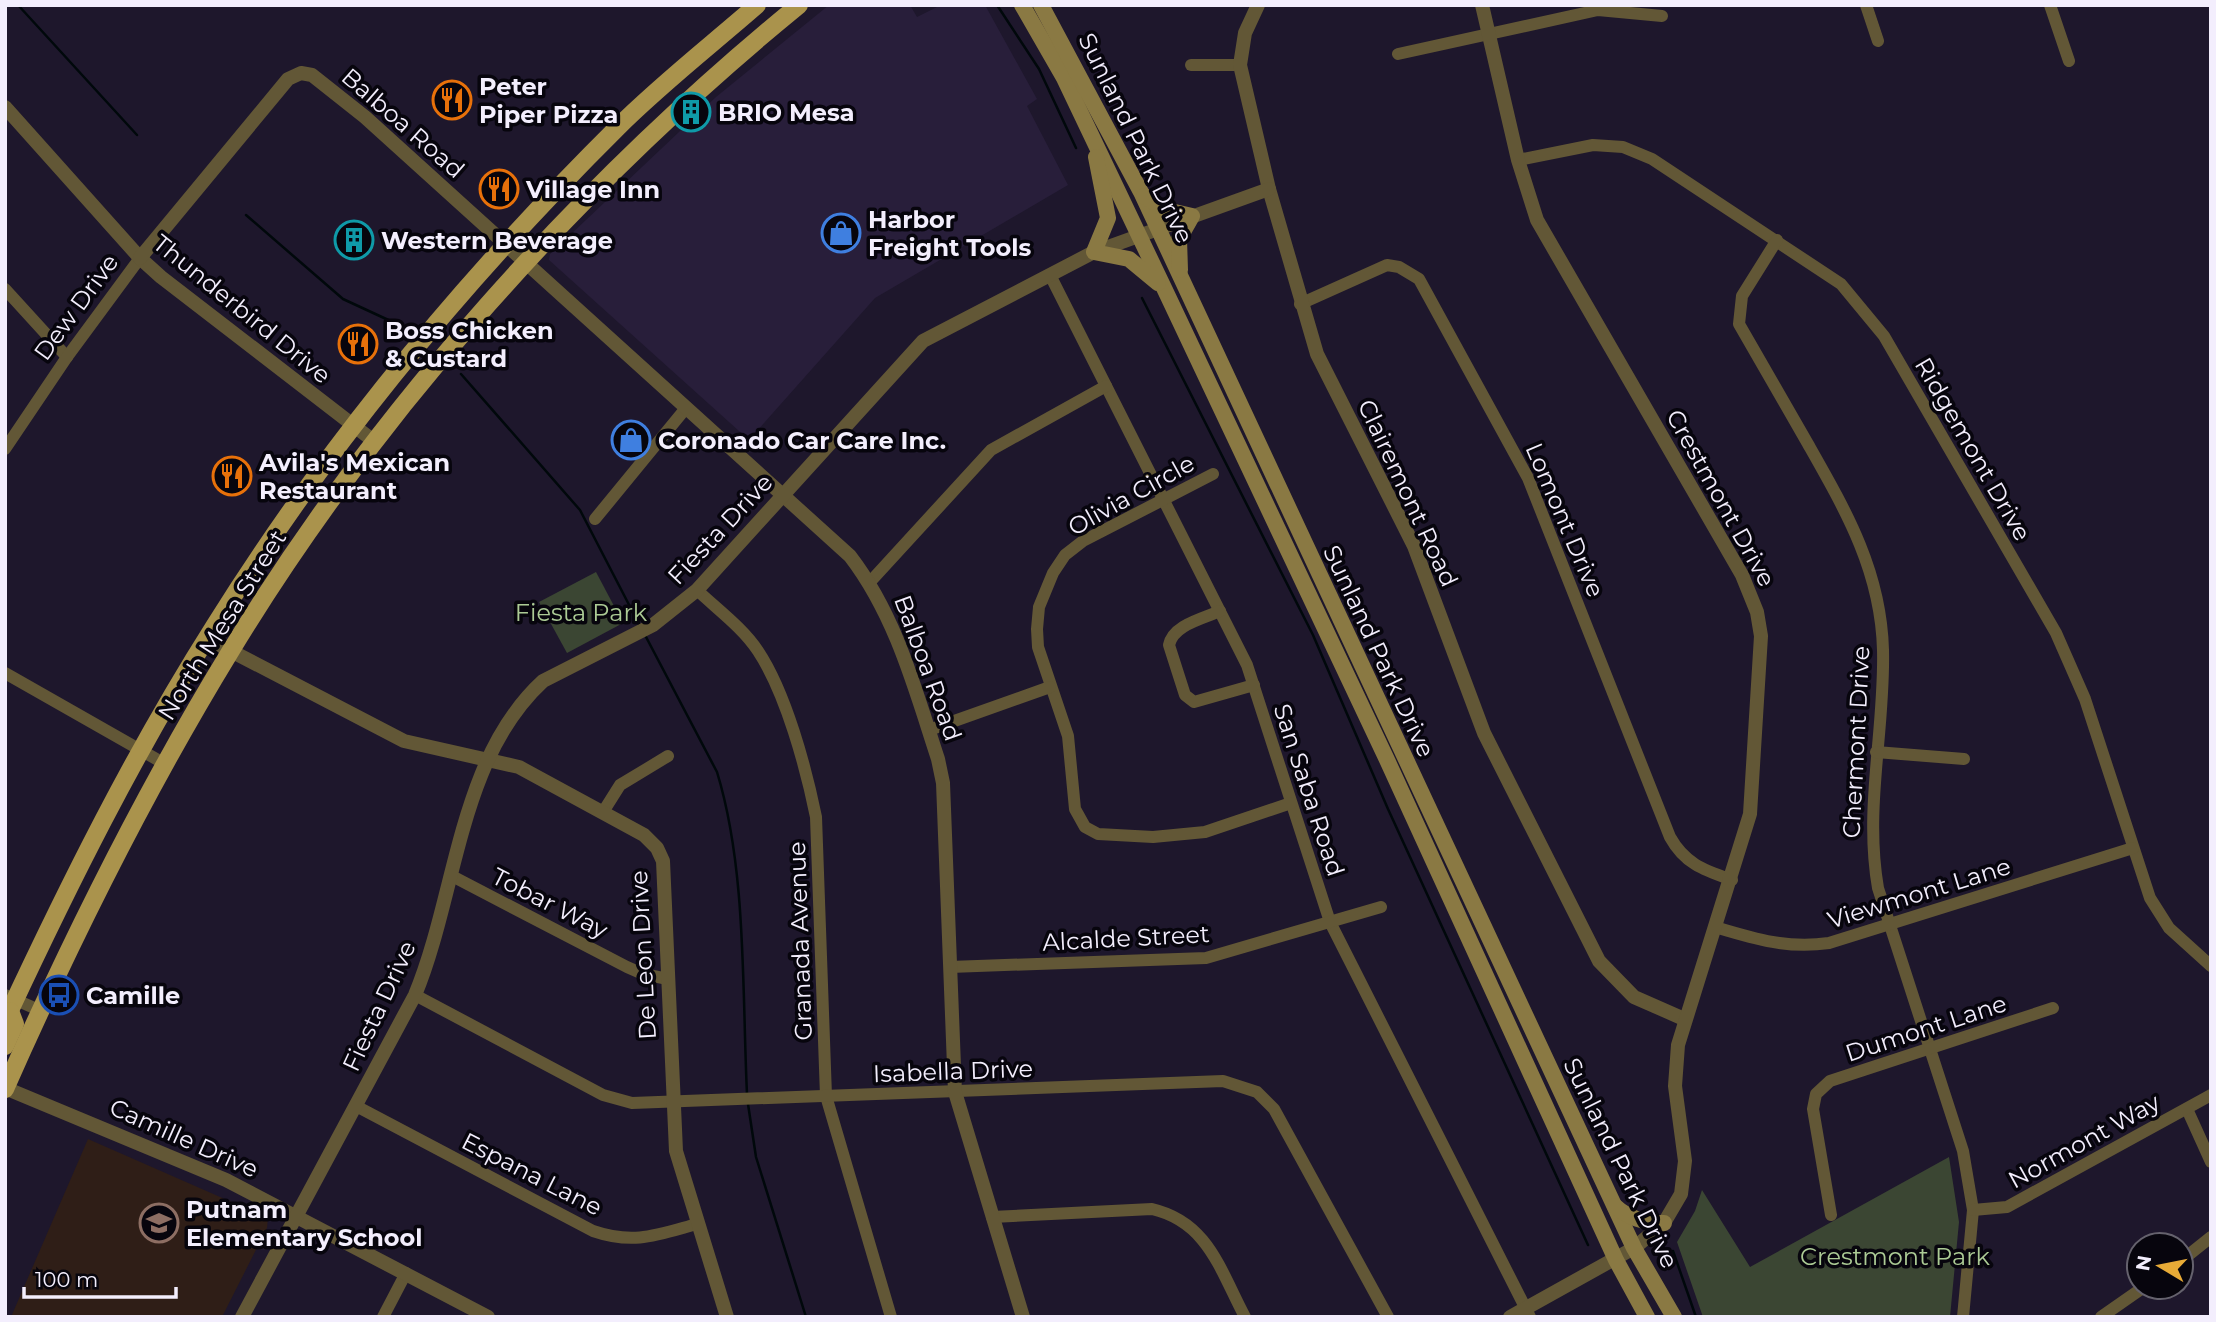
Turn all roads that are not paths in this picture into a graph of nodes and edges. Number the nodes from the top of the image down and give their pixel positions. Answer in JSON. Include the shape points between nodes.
{"nodes":[{"id":1,"x":757,"y":5,"type":"edge"},
{"id":2,"x":799,"y":5,"type":"edge"},
{"id":3,"x":1022,"y":5,"type":"edge"},
{"id":4,"x":1041,"y":5,"type":"edge"},
{"id":5,"x":1258,"y":5,"type":"edge"},
{"id":6,"x":1482,"y":5,"type":"edge"},
{"id":7,"x":1866,"y":5,"type":"edge"},
{"id":8,"x":2050,"y":5,"type":"edge"},
{"id":9,"x":1599,"y":8,"type":"edge"},
{"id":10,"x":1662,"y":16,"type":"dead end"},
{"id":11,"x":1057,"y":31,"type":"junction"},
{"id":12,"x":1490,"y":33,"type":"junction"},
{"id":13,"x":1042,"y":39,"type":"junction"},
{"id":14,"x":1878,"y":41,"type":"dead end"},
{"id":15,"x":1398,"y":54,"type":"dead end"},
{"id":16,"x":2069,"y":61,"type":"dead end"},
{"id":17,"x":1191,"y":65,"type":"dead end"},
{"id":18,"x":1240,"y":65,"type":"junction"},
{"id":19,"x":300,"y":73,"type":"joint"},
{"id":20,"x":5,"y":107,"type":"edge"},
{"id":21,"x":619,"y":126,"type":"junction"},
{"id":22,"x":1092,"y":136,"type":"junction"},
{"id":23,"x":637,"y":149,"type":"junction"},
{"id":24,"x":1518,"y":160,"type":"junction"},
{"id":25,"x":1269,"y":189,"type":"junction"},
{"id":26,"x":1142,"y":194,"type":"junction"},
{"id":27,"x":1192,"y":216,"type":"junction"},
{"id":28,"x":1156,"y":229,"type":"junction"},
{"id":29,"x":1139,"y":235,"type":"junction"},
{"id":30,"x":1777,"y":240,"type":"junction"},
{"id":31,"x":505,"y":245,"type":"junction"},
{"id":32,"x":1094,"y":252,"type":"junction"},
{"id":33,"x":139,"y":258,"type":"junction"},
{"id":34,"x":525,"y":263,"type":"junction"},
{"id":35,"x":1050,"y":275,"type":"junction"},
{"id":36,"x":1180,"y":279,"type":"junction"},
{"id":37,"x":5,"y":289,"type":"edge"},
{"id":38,"x":1165,"y":290,"type":"junction"},
{"id":39,"x":1300,"y":304,"type":"junction"},
{"id":40,"x":67,"y":357,"type":"junction"},
{"id":41,"x":1106,"y":386,"type":"junction"},
{"id":42,"x":687,"y":408,"type":"junction"},
{"id":43,"x":352,"y":426,"type":"junction"},
{"id":44,"x":375,"y":442,"type":"junction"},
{"id":45,"x":5,"y":449,"type":"edge"},
{"id":46,"x":1213,"y":474,"type":"dead end"},
{"id":47,"x":783,"y":495,"type":"junction"},
{"id":48,"x":1163,"y":499,"type":"junction"},
{"id":49,"x":594,"y":519,"type":"dead end"},
{"id":50,"x":870,"y":582,"type":"junction"},
{"id":51,"x":697,"y":590,"type":"junction"},
{"id":52,"x":1220,"y":611,"type":"junction"},
{"id":53,"x":206,"y":638,"type":"junction"},
{"id":54,"x":230,"y":652,"type":"junction"},
{"id":55,"x":5,"y":673,"type":"edge"},
{"id":56,"x":1254,"y":685,"type":"junction"},
{"id":57,"x":1050,"y":687,"type":"junction"},
{"id":58,"x":929,"y":730,"type":"junction"},
{"id":59,"x":141,"y":750,"type":"junction"},
{"id":60,"x":1876,"y":752,"type":"junction"},
{"id":61,"x":668,"y":756,"type":"dead end"},
{"id":62,"x":486,"y":759,"type":"junction"},
{"id":63,"x":1964,"y":759,"type":"dead end"},
{"id":64,"x":165,"y":764,"type":"junction"},
{"id":65,"x":1291,"y":803,"type":"junction"},
{"id":66,"x":603,"y":813,"type":"junction"},
{"id":67,"x":2133,"y":848,"type":"junction"},
{"id":68,"x":452,"y":876,"type":"junction"},
{"id":69,"x":1732,"y":880,"type":"junction"},
{"id":70,"x":1381,"y":907,"type":"dead end"},
{"id":71,"x":1330,"y":922,"type":"junction"},
{"id":72,"x":1890,"y":925,"type":"junction"},
{"id":73,"x":1715,"y":927,"type":"junction"},
{"id":74,"x":950,"y":967,"type":"junction"},
{"id":75,"x":2211,"y":967,"type":"edge"},
{"id":76,"x":668,"y":979,"type":"junction"},
{"id":77,"x":415,"y":995,"type":"junction"},
{"id":78,"x":9,"y":1007,"type":"edge"},
{"id":79,"x":2053,"y":1009,"type":"dead end"},
{"id":80,"x":41,"y":1011,"type":"junction"},
{"id":81,"x":1684,"y":1019,"type":"junction"},
{"id":82,"x":5,"y":1046,"type":"edge"},
{"id":83,"x":1930,"y":1048,"type":"junction"},
{"id":84,"x":5,"y":1088,"type":"edge"},
{"id":85,"x":955,"y":1092,"type":"junction"},
{"id":86,"x":826,"y":1096,"type":"junction"},
{"id":87,"x":2211,"y":1096,"type":"edge"},
{"id":88,"x":673,"y":1102,"type":"junction"},
{"id":89,"x":356,"y":1106,"type":"junction"},
{"id":90,"x":2187,"y":1109,"type":"junction"},
{"id":91,"x":2211,"y":1162,"type":"edge"},
{"id":92,"x":1614,"y":1205,"type":"junction"},
{"id":93,"x":1973,"y":1210,"type":"junction"},
{"id":94,"x":297,"y":1214,"type":"junction"},
{"id":95,"x":1831,"y":1215,"type":"dead end"},
{"id":96,"x":992,"y":1217,"type":"junction"},
{"id":97,"x":1664,"y":1223,"type":"junction"},
{"id":98,"x":697,"y":1224,"type":"junction"},
{"id":99,"x":2211,"y":1237,"type":"edge"},
{"id":100,"x":1634,"y":1248,"type":"junction"},
{"id":101,"x":2195,"y":1250,"type":"edge"},
{"id":102,"x":1616,"y":1259,"type":"junction"},
{"id":103,"x":406,"y":1273,"type":"junction"},
{"id":104,"x":2125,"y":1300,"type":"edge"},
{"id":105,"x":1528,"y":1312,"type":"edge"},
{"id":106,"x":242,"y":1317,"type":"edge"},
{"id":107,"x":383,"y":1317,"type":"edge"},
{"id":108,"x":488,"y":1317,"type":"edge"},
{"id":109,"x":727,"y":1317,"type":"edge"},
{"id":110,"x":891,"y":1317,"type":"edge"},
{"id":111,"x":1023,"y":1317,"type":"edge"},
{"id":112,"x":1245,"y":1317,"type":"edge"},
{"id":113,"x":1388,"y":1317,"type":"edge"},
{"id":114,"x":1510,"y":1317,"type":"edge"},
{"id":115,"x":1647,"y":1317,"type":"edge"},
{"id":116,"x":1674,"y":1317,"type":"edge"},
{"id":117,"x":1963,"y":1317,"type":"edge"},
{"id":118,"x":2101,"y":1317,"type":"edge"}],
"edges":[{"from":1,"to":21,"type":"main road","name":"North Mesa Street"},
{"from":2,"to":23,"type":"main road","name":"North Mesa Street"},
{"from":3,"to":13,"type":"main road","name":"Sunland Park Drive"},
{"from":4,"to":11,"type":"main road","name":"Sunland Park Drive"},
{"from":5,"to":18,"type":"street","name":"Clairemont Road","via":[[1245,33]]},
{"from":6,"to":12,"type":"street","name":"Crestmont Drive"},
{"from":7,"to":14,"type":"street"},
{"from":8,"to":16,"type":"street"},
{"from":9,"to":10,"type":"street"},
{"from":9,"to":12,"type":"street"},
{"from":11,"to":13,"type":"main road"},
{"from":11,"to":26,"type":"main road","name":"Sunland Park Drive"},
{"from":12,"to":15,"type":"street"},
{"from":12,"to":24,"type":"street","name":"Crestmont Drive"},
{"from":13,"to":22,"type":"main road","name":"Sunland Park Drive"},
{"from":17,"to":18,"type":"street"},
{"from":18,"to":25,"type":"street","name":"Clairemont Road"},
{"from":19,"to":31,"type":"street","name":"Balboa Road","via":[[312,75],[365,117]]},
{"from":19,"to":33,"type":"street","name":"Dew Drive","via":[[288,79]]},
{"from":20,"to":33,"type":"street","name":"Thunderbird Drive"},
{"from":21,"to":23,"type":"main road"},
{"from":21,"to":31,"type":"main road","name":"North Mesa Street"},
{"from":22,"to":29,"type":"main road","name":"Sunland Park Drive"},
{"from":22,"to":32,"type":"main road","via":[[1108,218]]},
{"from":23,"to":34,"type":"main road","name":"North Mesa Street"},
{"from":24,"to":30,"type":"street","name":"Ridgemont Drive","via":[[1594,145],[1623,147],[1652,159]]},
{"from":24,"to":69,"type":"street","name":"Crestmont Drive","via":[[1537,220],[1742,575],[1757,612],[1761,660],[1751,797]]},
{"from":25,"to":27,"type":"street","name":"Fiesta Drive"},
{"from":25,"to":39,"type":"street","name":"Clairemont Road"},
{"from":26,"to":27,"type":"main road","via":[[1164,210]]},
{"from":26,"to":28,"type":"main road","name":"Sunland Park Drive"},
{"from":27,"to":28,"type":"street","name":"Fiesta Drive"},
{"from":27,"to":36,"type":"main road","via":[[1179,239]]},
{"from":28,"to":29,"type":"street","name":"Fiesta Drive"},
{"from":28,"to":36,"type":"main road","name":"Sunland Park Drive"},
{"from":29,"to":32,"type":"street","name":"Fiesta Drive"},
{"from":29,"to":38,"type":"main road","name":"Sunland Park Drive"},
{"from":30,"to":60,"type":"street","name":"Chermont Drive","via":[[1742,296],[1739,324],[1850,518],[1872,573],[1883,653]]},
{"from":30,"to":67,"type":"street","name":"Ridgemont Drive","via":[[1841,284],[1884,335],[2056,633],[2085,699]]},
{"from":31,"to":34,"type":"street","name":"Balboa Road"},
{"from":31,"to":43,"type":"main road","name":"North Mesa Street"},
{"from":32,"to":35,"type":"street","name":"Fiesta Drive"},
{"from":32,"to":38,"type":"main road","via":[[1129,260]]},
{"from":33,"to":40,"type":"street","name":"Dew Drive"},
{"from":33,"to":43,"type":"street","name":"Thunderbird Drive"},
{"from":34,"to":42,"type":"street","name":"Balboa Road"},
{"from":34,"to":44,"type":"main road","name":"North Mesa Street"},
{"from":35,"to":41,"type":"street","name":"San Saba Road"},
{"from":35,"to":47,"type":"street","name":"Fiesta Drive","via":[[923,341]]},
{"from":36,"to":92,"type":"main road","name":"Sunland Park Drive"},
{"from":37,"to":40,"type":"street"},
{"from":38,"to":102,"type":"main road","name":"Sunland Park Drive"},
{"from":39,"to":69,"type":"street","name":"Lomont Drive","via":[[1387,265],[1419,279],[1528,478],[1670,837],[1687,861]]},
{"from":39,"to":81,"type":"street","name":"Clairemont Road","via":[[1317,354],[1414,546],[1484,733],[1599,961],[1634,997]]},
{"from":40,"to":45,"type":"street","name":"Dew Drive"},
{"from":41,"to":48,"type":"street","name":"San Saba Road"},
{"from":41,"to":50,"type":"street","via":[[991,450]]},
{"from":42,"to":47,"type":"street","name":"Balboa Road"},
{"from":42,"to":49,"type":"street"},
{"from":43,"to":44,"type":"street","name":"Thunderbird Drive"},
{"from":43,"to":53,"type":"main road","name":"North Mesa Street"},
{"from":44,"to":54,"type":"main road","name":"North Mesa Street"},
{"from":46,"to":48,"type":"street","name":"Olivia Circle"},
{"from":47,"to":50,"type":"street","name":"Balboa Road","via":[[850,556]]},
{"from":47,"to":51,"type":"street","name":"Fiesta Drive"},
{"from":48,"to":52,"type":"street","name":"San Saba Road"},
{"from":48,"to":57,"type":"street","name":"Olivia Circle","via":[[1083,541],[1052,573],[1039,607],[1037,629]]},
{"from":50,"to":58,"type":"street","name":"Balboa Road","via":[[898,639]]},
{"from":51,"to":62,"type":"street","name":"Fiesta Drive","via":[[648,627],[543,681],[529,694]]},
{"from":51,"to":86,"type":"street","name":"Granada Avenue","via":[[757,649],[772,675],[808,778],[816,817]]},
{"from":52,"to":56,"type":"street","name":"San Saba Road"},
{"from":52,"to":56,"type":"street","via":[[1171,637],[1169,645],[1185,695],[1194,702],[1203,701]]},
{"from":53,"to":54,"type":"street","name":"De Leon Drive"},
{"from":53,"to":59,"type":"main road","name":"North Mesa Street"},
{"from":54,"to":62,"type":"street","name":"De Leon Drive","via":[[404,741]]},
{"from":54,"to":64,"type":"main road","name":"North Mesa Street"},
{"from":55,"to":59,"type":"street"},
{"from":56,"to":65,"type":"street","name":"San Saba Road"},
{"from":57,"to":58,"type":"street"},
{"from":57,"to":65,"type":"street","name":"Olivia Circle","via":[[1068,736],[1075,809],[1085,827],[1098,834],[1153,837],[1205,832]]},
{"from":58,"to":74,"type":"street","name":"Balboa Road","via":[[943,782]]},
{"from":59,"to":64,"type":"street"},
{"from":59,"to":78,"type":"main road","name":"North Mesa Street"},
{"from":60,"to":63,"type":"street"},
{"from":60,"to":72,"type":"street","name":"Chermont Drive","via":[[1871,836],[1878,888]]},
{"from":61,"to":66,"type":"street","via":[[620,785]]},
{"from":62,"to":66,"type":"street","name":"De Leon Drive","via":[[519,768]]},
{"from":62,"to":68,"type":"street","name":"Fiesta Drive"},
{"from":64,"to":80,"type":"main road","name":"North Mesa Street"},
{"from":65,"to":71,"type":"street","name":"San Saba Road"},
{"from":66,"to":76,"type":"street","name":"De Leon Drive","via":[[644,835],[663,861]]},
{"from":67,"to":72,"type":"street","name":"Viewmont Lane"},
{"from":67,"to":75,"type":"street","name":"Ridgemont Drive","via":[[2150,898],[2169,928]]},
{"from":68,"to":76,"type":"street","name":"Tobar Way","via":[[635,971]]},
{"from":68,"to":77,"type":"street","name":"Fiesta Drive"},
{"from":69,"to":73,"type":"street","name":"Crestmont Drive"},
{"from":70,"to":71,"type":"street","name":"Alcalde Street"},
{"from":71,"to":74,"type":"street","name":"Alcalde Street","via":[[1206,958]]},
{"from":71,"to":105,"type":"street","name":"San Saba Road"},
{"from":72,"to":73,"type":"street","name":"Viewmont Lane","via":[[1805,947],[1772,944]]},
{"from":72,"to":83,"type":"street","name":"Chermont Drive"},
{"from":73,"to":81,"type":"street","name":"Crestmont Drive"},
{"from":74,"to":85,"type":"street","name":"Balboa Road"},
{"from":76,"to":88,"type":"street","name":"De Leon Drive"},
{"from":77,"to":88,"type":"street","name":"Isabella Drive","via":[[603,1095],[632,1103]]},
{"from":77,"to":89,"type":"street","name":"Fiesta Drive"},
{"from":78,"to":80,"type":"street"},
{"from":78,"to":82,"type":"main road","via":[[15,1024]]},
{"from":79,"to":83,"type":"street","name":"Dumont Lane"},
{"from":80,"to":84,"type":"main road","name":"North Mesa Street"},
{"from":81,"to":97,"type":"street","name":"Crestmont Drive","via":[[1675,1086],[1684,1180],[1678,1202]]},
{"from":83,"to":93,"type":"street","name":"Chermont Drive","via":[[1963,1151]]},
{"from":83,"to":95,"type":"street","name":"Dumont Lane","via":[[1830,1081],[1815,1094],[1815,1124]]},
{"from":84,"to":94,"type":"street","name":"Camille Drive"},
{"from":85,"to":86,"type":"street","name":"Isabella Drive"},
{"from":85,"to":96,"type":"street","name":"Balboa Road"},
{"from":85,"to":113,"type":"street","name":"Isabella Drive","via":[[1223,1081],[1257,1092],[1274,1110]]},
{"from":86,"to":88,"type":"street","name":"Isabella Drive"},
{"from":86,"to":110,"type":"street","name":"Granada Avenue"},
{"from":87,"to":90,"type":"street","name":"Normont Way"},
{"from":88,"to":98,"type":"street","name":"De Leon Drive","via":[[676,1151]]},
{"from":89,"to":94,"type":"street","name":"Fiesta Drive"},
{"from":89,"to":98,"type":"street","name":"Espana Lane","via":[[593,1231],[638,1240]]},
{"from":90,"to":91,"type":"street"},
{"from":90,"to":93,"type":"street","name":"Normont Way","via":[[2007,1207]]},
{"from":92,"to":97,"type":"main road","via":[[1635,1219]]},
{"from":92,"to":100,"type":"main road","name":"Sunland Park Drive"},
{"from":93,"to":117,"type":"street","name":"Chermont Drive"},
{"from":94,"to":103,"type":"street","name":"Camille Drive"},
{"from":94,"to":106,"type":"street","name":"Fiesta Drive"},
{"from":96,"to":111,"type":"street","name":"Balboa Road"},
{"from":96,"to":112,"type":"street","via":[[1152,1209],[1174,1215],[1199,1233]]},
{"from":97,"to":100,"type":"street","name":"Crestmont Drive"},
{"from":98,"to":109,"type":"street","name":"De Leon Drive"},
{"from":99,"to":101,"type":"street"},
{"from":100,"to":102,"type":"street","name":"Crestmont Drive"},
{"from":100,"to":116,"type":"main road","name":"Sunland Park Drive"},
{"from":102,"to":105,"type":"street","name":"Crestmont Drive"},
{"from":102,"to":115,"type":"main road","name":"Sunland Park Drive"},
{"from":103,"to":107,"type":"street"},
{"from":103,"to":108,"type":"street","name":"Camille Drive"},
{"from":104,"to":118,"type":"street"},
{"from":105,"to":114,"type":"street","name":"Crestmont Drive"}]}
